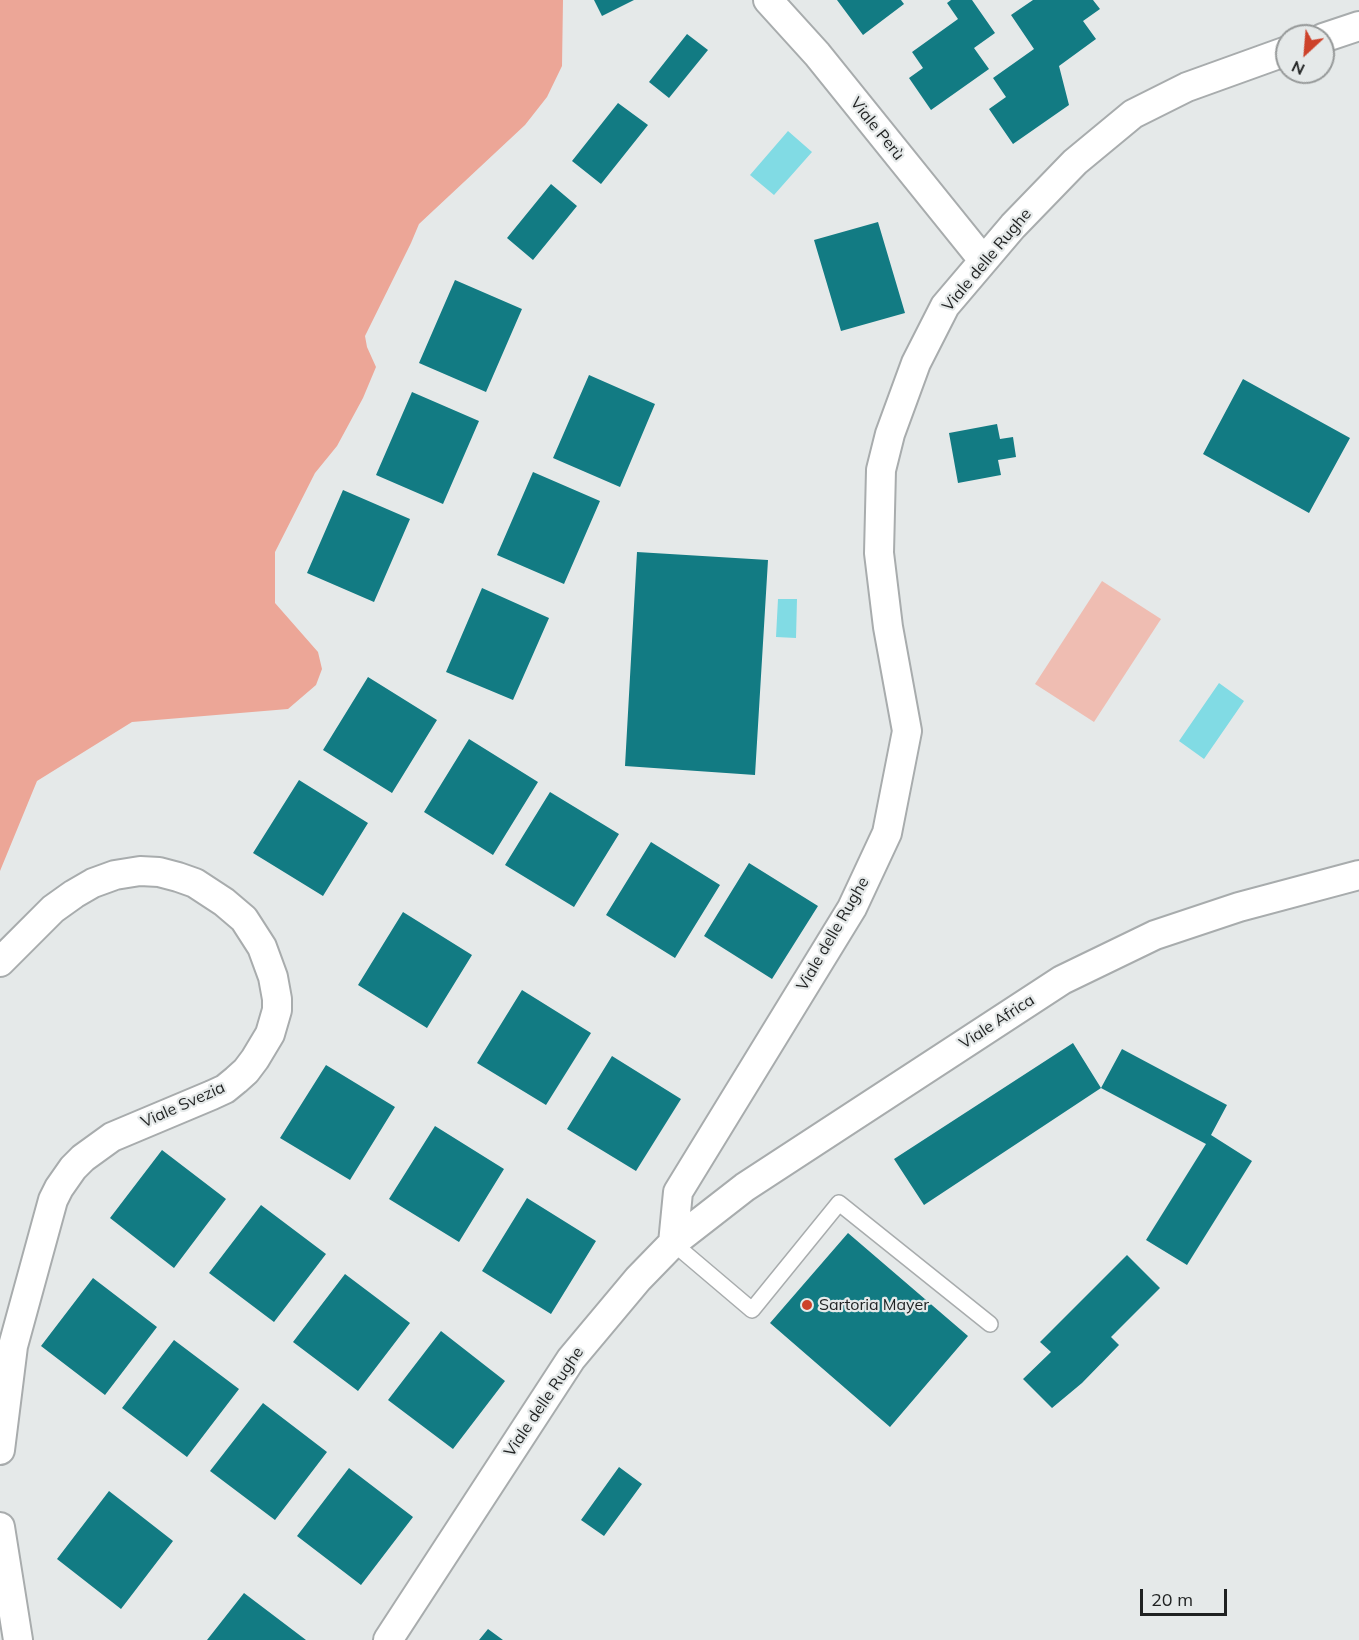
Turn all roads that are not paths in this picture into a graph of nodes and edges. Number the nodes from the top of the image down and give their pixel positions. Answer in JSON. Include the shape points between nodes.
{"nodes":[{"id":1,"x":768,"y":0,"type":"edge"},
{"id":2,"x":1359,"y":26,"type":"edge"},
{"id":3,"x":1335,"y":34,"type":"edge"},
{"id":4,"x":1275,"y":55,"type":"edge"},
{"id":5,"x":983,"y":260,"type":"junction"},
{"id":6,"x":1359,"y":875,"type":"edge"},
{"id":7,"x":0,"y":962,"type":"edge"},
{"id":8,"x":673,"y":1243,"type":"junction"},
{"id":9,"x":990,"y":1324,"type":"dead end"},
{"id":10,"x":0,"y":1450,"type":"edge"},
{"id":11,"x":0,"y":1527,"type":"edge"},
{"id":12,"x":18,"y":1640,"type":"edge"},
{"id":13,"x":388,"y":1640,"type":"edge"}],
"edges":[{"from":1,"to":5,"type":"street","name":"Viale Perù","via":[[817,54]]},
{"from":2,"to":3,"type":"street"},
{"from":4,"to":5,"type":"street","name":"Viale delle Rughe","via":[[1187,87],[1133,114],[1075,162]]},
{"from":5,"to":8,"type":"street","name":"Viale delle Rughe","via":[[945,306],[916,363],[881,470],[879,553],[907,731],[887,834],[852,908],[678,1192]]},
{"from":6,"to":8,"type":"street","name":"Viale Africa","via":[[1239,907],[1155,935],[1062,980],[745,1187]]},
{"from":7,"to":10,"type":"street","name":"Viale Svezia","via":[[53,909],[93,883],[115,875],[159,872],[195,883],[244,919],[262,947],[275,988],[277,1010],[263,1046],[246,1071],[225,1089],[112,1137],[83,1158],[63,1183],[53,1200],[13,1346]]},
{"from":8,"to":9,"type":"lane","via":[[752,1310],[839,1203]]},
{"from":8,"to":13,"type":"street","name":"Viale delle Rughe","via":[[571,1359]]},
{"from":11,"to":12,"type":"street"}]}
